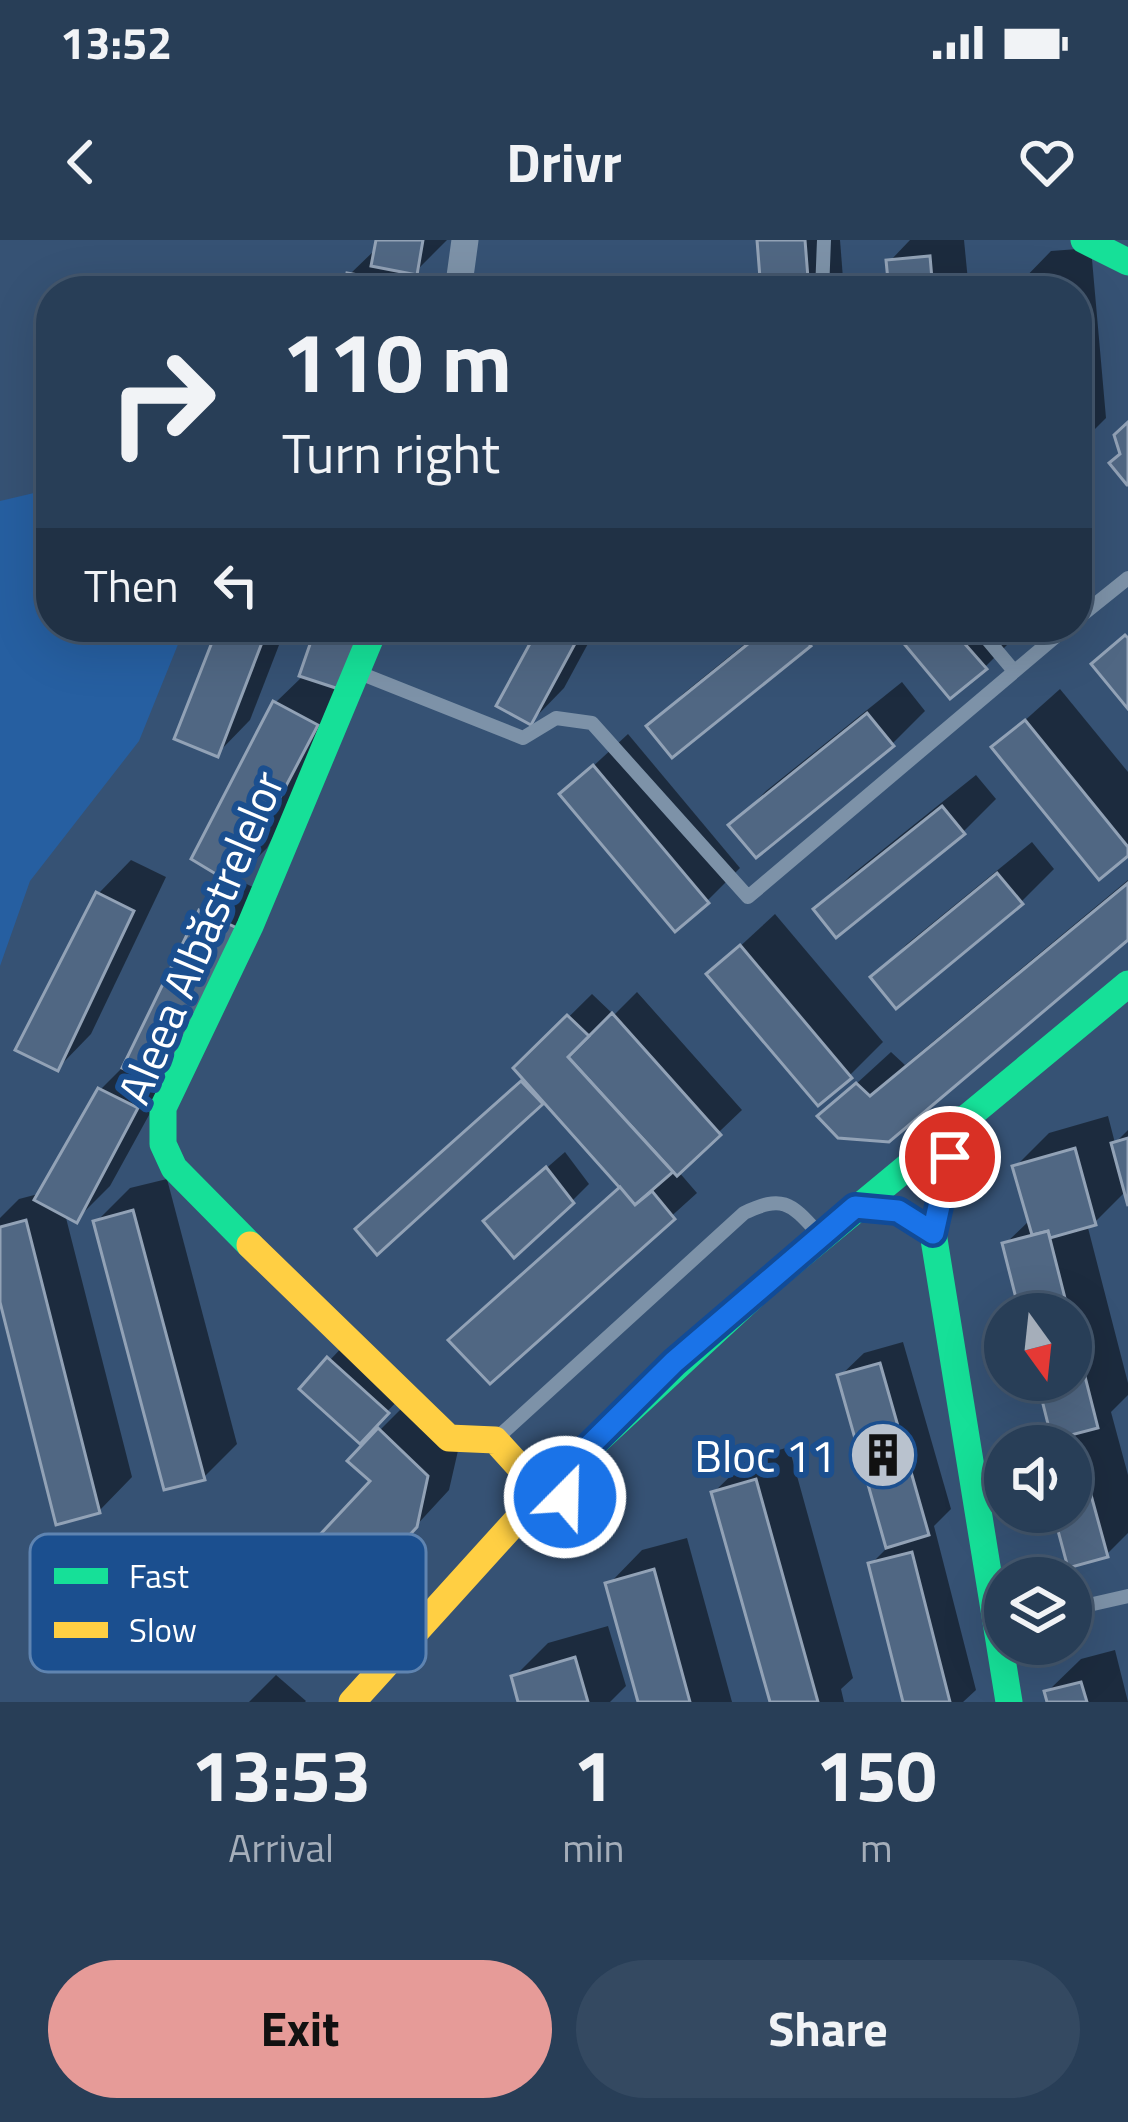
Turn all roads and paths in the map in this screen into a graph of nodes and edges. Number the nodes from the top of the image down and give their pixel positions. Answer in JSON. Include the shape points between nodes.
{"nodes":[{"id":1,"x":465,"y":240,"type":"edge"},
{"id":2,"x":824,"y":240,"type":"edge"},
{"id":3,"x":1084,"y":240,"type":"edge"},
{"id":4,"x":1128,"y":262,"type":"edge"},
{"id":5,"x":460,"y":276,"type":"edge"},
{"id":6,"x":823,"y":276,"type":"edge"},
{"id":7,"x":1128,"y":578,"type":"edge"},
{"id":8,"x":1092,"y":607,"type":"edge"},
{"id":9,"x":369,"y":642,"type":"edge"},
{"id":10,"x":990,"y":642,"type":"edge"},
{"id":11,"x":1049,"y":642,"type":"edge"},
{"id":12,"x":1014,"y":671,"type":"junction"},
{"id":13,"x":357,"y":672,"type":"junction"},
{"id":14,"x":1128,"y":984,"type":"edge"},
{"id":15,"x":958,"y":1120,"type":"junction"},
{"id":16,"x":855,"y":1207,"type":"junction"},
{"id":17,"x":933,"y":1233,"type":"junction"},
{"id":18,"x":821,"y":1235,"type":"junction"},
{"id":19,"x":495,"y":1440,"type":"junction"},
{"id":20,"x":527,"y":1475,"type":"junction"},
{"id":21,"x":559,"y":1476,"type":"junction"},
{"id":22,"x":527,"y":1508,"type":"junction"},
{"id":23,"x":989,"y":1557,"type":"edge"},
{"id":24,"x":1128,"y":1595,"type":"edge"},
{"id":25,"x":1092,"y":1604,"type":"edge"},
{"id":26,"x":426,"y":1620,"type":"edge"},
{"id":27,"x":1005,"y":1665,"type":"edge"},
{"id":28,"x":379,"y":1672,"type":"edge"},
{"id":29,"x":352,"y":1702,"type":"edge"},
{"id":30,"x":1009,"y":1702,"type":"edge"}],
"edges":[{"from":1,"to":5,"type":"street"},
{"from":2,"to":6,"type":"lane"},
{"from":3,"to":4,"type":"street"},
{"from":7,"to":8,"type":"lane"},
{"from":9,"to":13,"type":"street","name":"Aleea Albăstrelelor"},
{"from":10,"to":12,"type":"lane"},
{"from":11,"to":12,"type":"lane"},
{"from":12,"to":13,"type":"lane","via":[[748,897],[592,723],[556,718],[524,738]]},
{"from":13,"to":19,"type":"street","name":"Aleea Albăstrelelor","via":[[159,1133],[180,1176],[449,1438]]},
{"from":14,"to":15,"type":"street"},
{"from":15,"to":16,"type":"street"},
{"from":15,"to":17,"type":"street"},
{"from":16,"to":17,"type":"street","via":[[898,1211]]},
{"from":16,"to":18,"type":"street"},
{"from":17,"to":23,"type":"street"},
{"from":18,"to":19,"type":"lane","via":[[794,1206],[769,1202],[744,1213]]},
{"from":18,"to":21,"type":"street","via":[[674,1362]]},
{"from":19,"to":20,"type":"street"},
{"from":20,"to":21,"type":"street","via":[[537,1469]]},
{"from":20,"to":22,"type":"street","via":[[520,1486]]},
{"from":21,"to":22,"type":"street","via":[[559,1507],[537,1514]]},
{"from":22,"to":26,"type":"street"},
{"from":24,"to":25,"type":"lane"},
{"from":27,"to":30,"type":"street"},
{"from":28,"to":29,"type":"street"}]}
